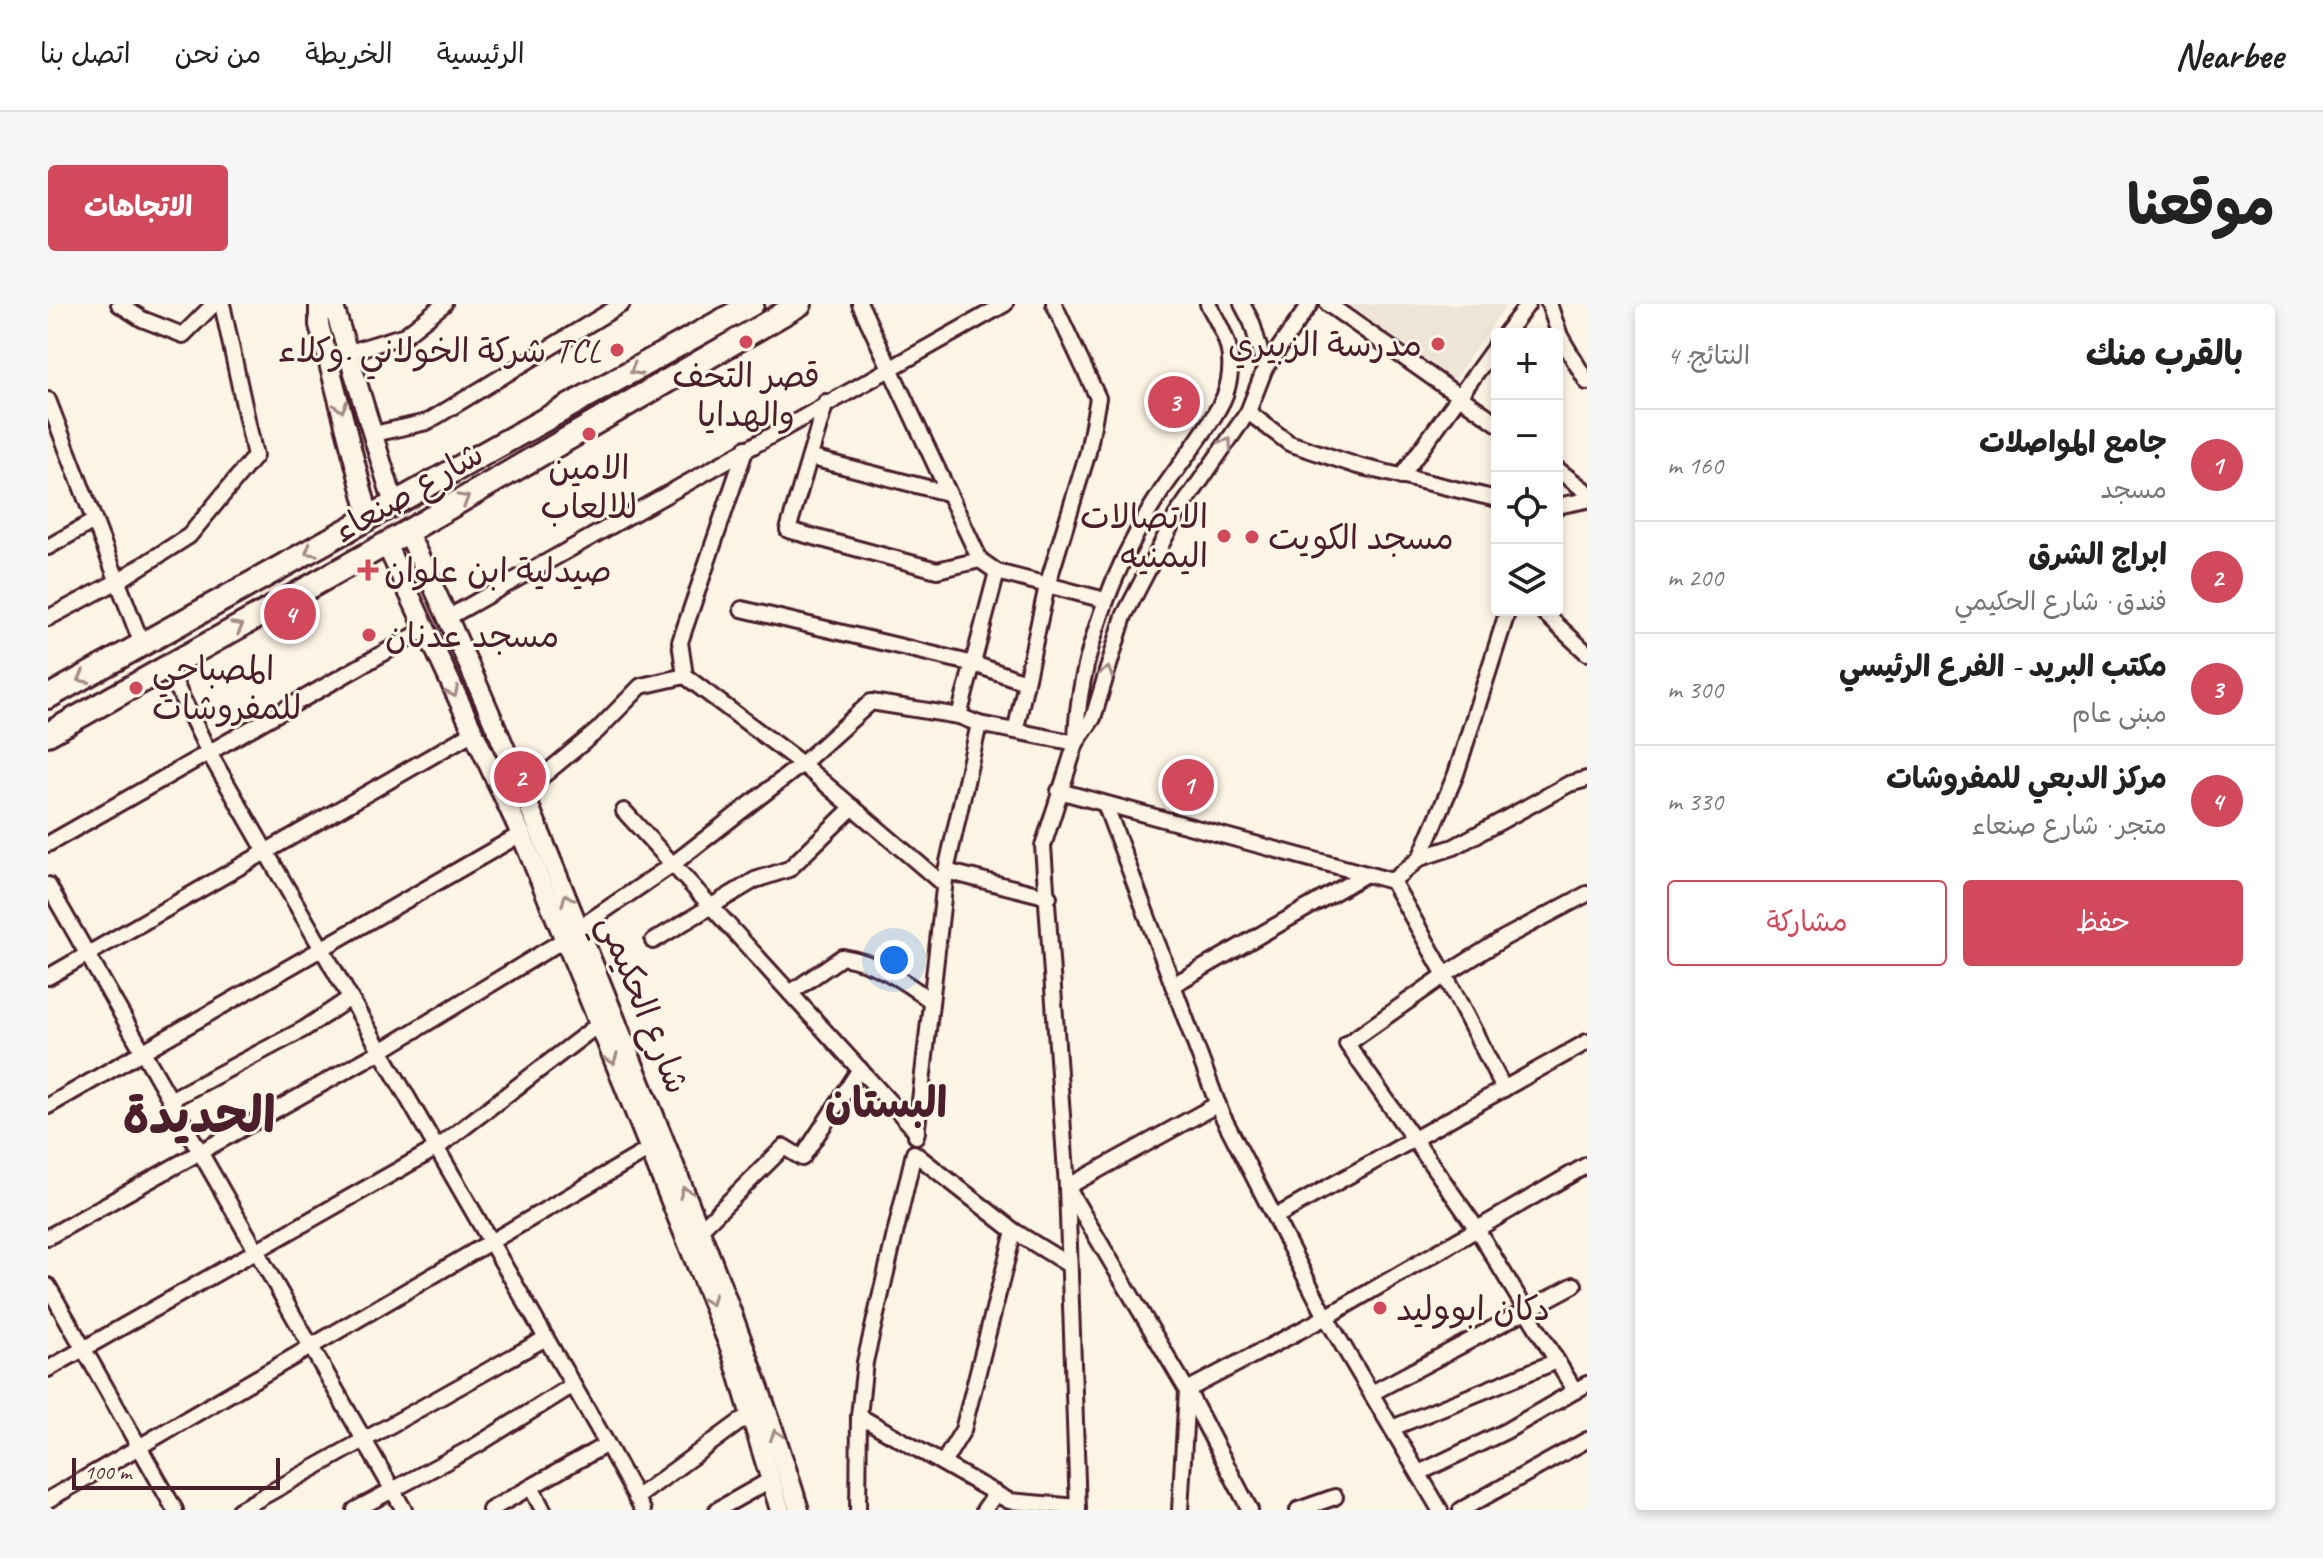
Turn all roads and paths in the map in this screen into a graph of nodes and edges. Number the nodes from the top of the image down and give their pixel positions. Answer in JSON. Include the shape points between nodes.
{"nodes":[{"id":1,"x":119,"y":304,"type":"edge"},
{"id":2,"x":214,"y":304,"type":"edge"},
{"id":3,"x":222,"y":304,"type":"edge"},
{"id":4,"x":319,"y":304,"type":"edge"},
{"id":5,"x":333,"y":304,"type":"edge"},
{"id":6,"x":444,"y":304,"type":"edge"},
{"id":7,"x":622,"y":304,"type":"edge"},
{"id":8,"x":752,"y":304,"type":"edge"},
{"id":9,"x":800,"y":304,"type":"edge"},
{"id":10,"x":860,"y":304,"type":"edge"},
{"id":11,"x":1005,"y":304,"type":"edge"},
{"id":12,"x":1054,"y":304,"type":"edge"},
{"id":13,"x":1208,"y":304,"type":"edge"},
{"id":14,"x":1242,"y":304,"type":"edge"},
{"id":15,"x":1310,"y":304,"type":"edge"},
{"id":16,"x":1328,"y":304,"type":"edge"},
{"id":17,"x":1528,"y":304,"type":"edge"},
{"id":18,"x":1549,"y":304,"type":"edge"},
{"id":19,"x":1510,"y":328,"type":"edge"},
{"id":20,"x":350,"y":352,"type":"junction"},
{"id":21,"x":1491,"y":352,"type":"edge"},
{"id":22,"x":891,"y":366,"type":"junction"},
{"id":23,"x":1265,"y":368,"type":"junction"},
{"id":24,"x":1587,"y":382,"type":"edge"},
{"id":25,"x":595,"y":393,"type":"junction"},
{"id":26,"x":1458,"y":393,"type":"junction"},
{"id":27,"x":48,"y":400,"type":"edge"},
{"id":28,"x":826,"y":402,"type":"junction"},
{"id":29,"x":1248,"y":412,"type":"junction"},
{"id":30,"x":550,"y":418,"type":"junction"},
{"id":31,"x":604,"y":418,"type":"junction"},
{"id":32,"x":1491,"y":418,"type":"edge"},
{"id":33,"x":374,"y":434,"type":"junction"},
{"id":34,"x":561,"y":443,"type":"junction"},
{"id":35,"x":55,"y":446,"type":"edge"},
{"id":36,"x":746,"y":448,"type":"junction"},
{"id":37,"x":812,"y":458,"type":"junction"},
{"id":38,"x":1561,"y":472,"type":"edge"},
{"id":39,"x":1401,"y":477,"type":"junction"},
{"id":40,"x":1587,"y":492,"type":"edge"},
{"id":41,"x":947,"y":493,"type":"junction"},
{"id":42,"x":1491,"y":498,"type":"edge"},
{"id":43,"x":1587,"y":500,"type":"edge"},
{"id":44,"x":394,"y":504,"type":"junction"},
{"id":45,"x":1563,"y":505,"type":"edge"},
{"id":46,"x":369,"y":517,"type":"junction"},
{"id":47,"x":94,"y":521,"type":"junction"},
{"id":48,"x":407,"y":531,"type":"junction"},
{"id":49,"x":386,"y":544,"type":"junction"},
{"id":50,"x":48,"y":547,"type":"edge"},
{"id":51,"x":980,"y":560,"type":"junction"},
{"id":52,"x":997,"y":572,"type":"junction"},
{"id":53,"x":118,"y":581,"type":"junction"},
{"id":54,"x":1047,"y":586,"type":"junction"},
{"id":55,"x":1105,"y":600,"type":"junction"},
{"id":56,"x":742,"y":609,"type":"dead end"},
{"id":57,"x":1506,"y":616,"type":"edge"},
{"id":58,"x":1547,"y":616,"type":"edge"},
{"id":59,"x":449,"y":617,"type":"junction"},
{"id":60,"x":48,"y":618,"type":"edge"},
{"id":61,"x":424,"y":630,"type":"junction"},
{"id":62,"x":143,"y":647,"type":"junction"},
{"id":63,"x":1587,"y":653,"type":"edge"},
{"id":64,"x":974,"y":664,"type":"junction"},
{"id":65,"x":167,"y":667,"type":"junction"},
{"id":66,"x":685,"y":676,"type":"junction"},
{"id":67,"x":1025,"y":682,"type":"junction"},
{"id":68,"x":48,"y":697,"type":"edge"},
{"id":69,"x":959,"y":716,"type":"junction"},
{"id":70,"x":979,"y":724,"type":"junction"},
{"id":71,"x":1016,"y":728,"type":"junction"},
{"id":72,"x":472,"y":733,"type":"junction"},
{"id":73,"x":48,"y":734,"type":"edge"},
{"id":74,"x":1076,"y":743,"type":"junction"},
{"id":75,"x":208,"y":751,"type":"junction"},
{"id":76,"x":802,"y":764,"type":"junction"},
{"id":77,"x":1587,"y":779,"type":"edge"},
{"id":78,"x":1059,"y":791,"type":"junction"},
{"id":79,"x":522,"y":793,"type":"junction"},
{"id":80,"x":1105,"y":804,"type":"junction"},
{"id":81,"x":853,"y":807,"type":"junction"},
{"id":82,"x":624,"y":811,"type":"dead end"},
{"id":83,"x":521,"y":834,"type":"junction"},
{"id":84,"x":48,"y":844,"type":"edge"},
{"id":85,"x":266,"y":852,"type":"junction"},
{"id":86,"x":1420,"y":858,"type":"junction"},
{"id":87,"x":673,"y":864,"type":"junction"},
{"id":88,"x":1366,"y":874,"type":"junction"},
{"id":89,"x":945,"y":878,"type":"junction"},
{"id":90,"x":1392,"y":881,"type":"junction"},
{"id":91,"x":48,"y":885,"type":"edge"},
{"id":92,"x":1587,"y":894,"type":"edge"},
{"id":93,"x":1049,"y":897,"type":"junction"},
{"id":94,"x":713,"y":908,"type":"junction"},
{"id":95,"x":572,"y":933,"type":"junction"},
{"id":96,"x":653,"y":941,"type":"dead end"},
{"id":97,"x":322,"y":949,"type":"junction"},
{"id":98,"x":87,"y":955,"type":"junction"},
{"id":99,"x":1445,"y":975,"type":"junction"},
{"id":100,"x":48,"y":977,"type":"edge"},
{"id":101,"x":1173,"y":985,"type":"junction"},
{"id":102,"x":790,"y":993,"type":"junction"},
{"id":103,"x":350,"y":998,"type":"junction"},
{"id":104,"x":931,"y":1001,"type":"junction"},
{"id":105,"x":599,"y":1024,"type":"junction"},
{"id":106,"x":1587,"y":1042,"type":"edge"},
{"id":107,"x":381,"y":1051,"type":"junction"},
{"id":108,"x":143,"y":1052,"type":"junction"},
{"id":109,"x":860,"y":1069,"type":"junction"},
{"id":110,"x":1504,"y":1089,"type":"junction"},
{"id":111,"x":170,"y":1100,"type":"junction"},
{"id":112,"x":1218,"y":1104,"type":"junction"},
{"id":113,"x":48,"y":1106,"type":"edge"},
{"id":114,"x":917,"y":1132,"type":"junction"},
{"id":115,"x":1414,"y":1139,"type":"junction"},
{"id":116,"x":437,"y":1148,"type":"junction"},
{"id":117,"x":648,"y":1150,"type":"junction"},
{"id":118,"x":199,"y":1152,"type":"junction"},
{"id":119,"x":914,"y":1153,"type":"junction"},
{"id":120,"x":1587,"y":1165,"type":"edge"},
{"id":121,"x":1067,"y":1187,"type":"junction"},
{"id":122,"x":1275,"y":1217,"type":"junction"},
{"id":123,"x":1477,"y":1229,"type":"junction"},
{"id":124,"x":700,"y":1230,"type":"junction"},
{"id":125,"x":1014,"y":1231,"type":"junction"},
{"id":126,"x":48,"y":1237,"type":"edge"},
{"id":127,"x":491,"y":1243,"type":"junction"},
{"id":128,"x":256,"y":1251,"type":"junction"},
{"id":129,"x":1069,"y":1265,"type":"junction"},
{"id":130,"x":1574,"y":1285,"type":"dead end"},
{"id":131,"x":48,"y":1286,"type":"edge"},
{"id":132,"x":1529,"y":1310,"type":"junction"},
{"id":133,"x":1326,"y":1317,"type":"junction"},
{"id":134,"x":546,"y":1338,"type":"junction"},
{"id":135,"x":310,"y":1348,"type":"junction"},
{"id":136,"x":84,"y":1349,"type":"junction"},
{"id":137,"x":1557,"y":1361,"type":"junction"},
{"id":138,"x":48,"y":1369,"type":"edge"},
{"id":139,"x":573,"y":1385,"type":"junction"},
{"id":140,"x":1581,"y":1387,"type":"edge"},
{"id":141,"x":1187,"y":1390,"type":"junction"},
{"id":142,"x":1372,"y":1393,"type":"junction"},
{"id":143,"x":752,"y":1413,"type":"junction"},
{"id":144,"x":859,"y":1416,"type":"junction"},
{"id":145,"x":1392,"y":1428,"type":"junction"},
{"id":146,"x":364,"y":1440,"type":"junction"},
{"id":147,"x":1587,"y":1440,"type":"edge"},
{"id":148,"x":607,"y":1444,"type":"junction"},
{"id":149,"x":140,"y":1448,"type":"junction"},
{"id":150,"x":943,"y":1463,"type":"junction"},
{"id":151,"x":1419,"y":1473,"type":"junction"},
{"id":152,"x":772,"y":1479,"type":"junction"},
{"id":153,"x":531,"y":1487,"type":"junction"},
{"id":154,"x":392,"y":1489,"type":"junction"},
{"id":155,"x":996,"y":1493,"type":"junction"},
{"id":156,"x":1335,"y":1497,"type":"dead end"},
{"id":157,"x":48,"y":1500,"type":"edge"},
{"id":158,"x":639,"y":1504,"type":"edge"},
{"id":159,"x":1078,"y":1508,"type":"edge"},
{"id":160,"x":175,"y":1510,"type":"edge"},
{"id":161,"x":239,"y":1510,"type":"edge"},
{"id":162,"x":355,"y":1510,"type":"edge"},
{"id":163,"x":404,"y":1510,"type":"edge"},
{"id":164,"x":490,"y":1510,"type":"edge"},
{"id":165,"x":543,"y":1510,"type":"edge"},
{"id":166,"x":717,"y":1510,"type":"edge"},
{"id":167,"x":780,"y":1510,"type":"edge"},
{"id":168,"x":799,"y":1510,"type":"edge"},
{"id":169,"x":858,"y":1510,"type":"edge"},
{"id":170,"x":984,"y":1510,"type":"edge"},
{"id":171,"x":1180,"y":1510,"type":"edge"},
{"id":172,"x":1250,"y":1510,"type":"edge"},
{"id":173,"x":1298,"y":1510,"type":"edge"},
{"id":174,"x":1440,"y":1510,"type":"edge"},
{"id":175,"x":1461,"y":1510,"type":"edge"}],
"edges":[{"from":1,"to":2,"type":"street","via":[[183,335]]},
{"from":3,"to":53,"type":"street","via":[[255,456],[189,536]]},
{"from":4,"to":46,"type":"street","one_way":true,"via":[[319,325]]},
{"from":5,"to":20,"type":"street"},
{"from":6,"to":20,"type":"street","via":[[405,335]]},
{"from":7,"to":33,"type":"street","via":[[427,422]]},
{"from":8,"to":25,"type":"highway","name":"شارع صنعاء","one_way":true},
{"from":9,"to":31,"type":"highway","name":"شارع صنعاء"},
{"from":10,"to":22,"type":"street"},
{"from":11,"to":22,"type":"street"},
{"from":12,"to":54,"type":"street","via":[[1098,398],[1088,452]]},
{"from":13,"to":55,"type":"street","via":[[1231,345],[1225,395],[1151,508]]},
{"from":14,"to":23,"type":"street"},
{"from":15,"to":23,"type":"street"},
{"from":16,"to":26,"type":"street"},
{"from":17,"to":19,"type":"street"},
{"from":18,"to":24,"type":"street","via":[[1560,336]]},
{"from":20,"to":33,"type":"street"},
{"from":21,"to":26,"type":"street"},
{"from":22,"to":28,"type":"street"},
{"from":22,"to":41,"type":"street"},
{"from":23,"to":29,"type":"street"},
{"from":25,"to":30,"type":"highway","name":"شارع صنعاء"},
{"from":25,"to":31,"type":"highway","via":[[593,411]]},
{"from":26,"to":32,"type":"street"},
{"from":26,"to":39,"type":"street"},
{"from":27,"to":35,"type":"street"},
{"from":28,"to":36,"type":"street"},
{"from":28,"to":37,"type":"street"},
{"from":29,"to":39,"type":"street","via":[[1289,443]]},
{"from":74,"to":29,"type":"street","one_way":true,"via":[[1093,718],[1124,616],[1176,516]]},
{"from":30,"to":34,"type":"highway","via":[[562,422],[566,432]]},
{"from":30,"to":44,"type":"highway","name":"شارع صنعاء"},
{"from":31,"to":34,"type":"highway","name":"شارع صنعاء"},
{"from":33,"to":44,"type":"street"},
{"from":48,"to":34,"type":"highway","name":"شارع صنعاء","one_way":true},
{"from":35,"to":47,"type":"street"},
{"from":36,"to":59,"type":"street"},
{"from":36,"to":66,"type":"street","via":[[680,642]]},
{"from":37,"to":41,"type":"street"},
{"from":37,"to":51,"type":"street","via":[[788,530],[937,570]]},
{"from":38,"to":40,"type":"street"},
{"from":39,"to":42,"type":"street"},
{"from":41,"to":51,"type":"street"},
{"from":43,"to":45,"type":"street"},
{"from":44,"to":46,"type":"highway","name":"شارع صنعاء"},
{"from":46,"to":62,"type":"highway","name":"شارع صنعاء","one_way":true},
{"from":47,"to":50,"type":"street"},
{"from":47,"to":53,"type":"street"},
{"from":48,"to":49,"type":"highway","name":"شارع صنعاء"},
{"from":48,"to":59,"type":"street","name":"شارع الحكيمي"},
{"from":49,"to":61,"type":"street","name":"شارع الحكيمي"},
{"from":65,"to":49,"type":"highway","name":"شارع صنعاء","one_way":true},
{"from":51,"to":52,"type":"street"},
{"from":52,"to":54,"type":"street"},
{"from":52,"to":64,"type":"street"},
{"from":53,"to":60,"type":"street"},
{"from":53,"to":62,"type":"street"},
{"from":54,"to":55,"type":"street"},
{"from":54,"to":67,"type":"street"},
{"from":55,"to":74,"type":"street","via":[[1076,714]]},
{"from":56,"to":64,"type":"street"},
{"from":57,"to":86,"type":"street","via":[[1456,774]]},
{"from":58,"to":63,"type":"street"},
{"from":59,"to":79,"type":"street","name":"شارع الحكيمي"},
{"from":61,"to":72,"type":"street","name":"شارع الحكيمي","one_way":true},
{"from":61,"to":75,"type":"street"},
{"from":62,"to":68,"type":"highway","name":"شارع صنعاء","one_way":true},
{"from":64,"to":67,"type":"street"},
{"from":64,"to":69,"type":"street"},
{"from":65,"to":73,"type":"highway","name":"شارع صنعاء"},
{"from":65,"to":75,"type":"street"},
{"from":66,"to":76,"type":"street"},
{"from":66,"to":79,"type":"street","via":[[641,686],[597,731]]},
{"from":67,"to":71,"type":"street"},
{"from":69,"to":70,"type":"street"},
{"from":69,"to":76,"type":"street","via":[[871,702]]},
{"from":70,"to":71,"type":"street"},
{"from":70,"to":89,"type":"street"},
{"from":71,"to":74,"type":"street"},
{"from":72,"to":83,"type":"street","name":"شارع الحكيمي"},
{"from":72,"to":85,"type":"street"},
{"from":74,"to":78,"type":"street"},
{"from":75,"to":84,"type":"street"},
{"from":75,"to":85,"type":"street"},
{"from":76,"to":81,"type":"street"},
{"from":76,"to":87,"type":"street"},
{"from":77,"to":86,"type":"street","via":[[1454,847]]},
{"from":78,"to":80,"type":"street"},
{"from":78,"to":93,"type":"street","via":[[1043,846]]},
{"from":95,"to":79,"type":"street","name":"شارع الحكيمي","one_way":true},
{"from":80,"to":88,"type":"street"},
{"from":80,"to":101,"type":"street"},
{"from":81,"to":89,"type":"street"},
{"from":81,"to":94,"type":"street","via":[[789,869],[755,880]]},
{"from":82,"to":87,"type":"street"},
{"from":83,"to":95,"type":"street","name":"شارع الحكيمي"},
{"from":83,"to":97,"type":"street"},
{"from":85,"to":97,"type":"street"},
{"from":85,"to":98,"type":"street"},
{"from":86,"to":90,"type":"street"},
{"from":87,"to":94,"type":"street"},
{"from":87,"to":95,"type":"street"},
{"from":88,"to":90,"type":"street"},
{"from":88,"to":101,"type":"street"},
{"from":89,"to":93,"type":"street"},
{"from":89,"to":104,"type":"street"},
{"from":90,"to":99,"type":"street"},
{"from":91,"to":98,"type":"street"},
{"from":92,"to":99,"type":"street"},
{"from":93,"to":121,"type":"street"},
{"from":94,"to":96,"type":"street"},
{"from":94,"to":102,"type":"street"},
{"from":95,"to":105,"type":"street","name":"شارع الحكيمي"},
{"from":95,"to":107,"type":"street"},
{"from":124,"to":95,"type":"street","name":"شارع الحكيمي","one_way":true},
{"from":97,"to":103,"type":"street"},
{"from":97,"to":108,"type":"street"},
{"from":98,"to":100,"type":"street"},
{"from":98,"to":108,"type":"street"},
{"from":99,"to":110,"type":"street"},
{"from":99,"to":115,"type":"street","via":[[1347,1044]]},
{"from":101,"to":112,"type":"street"},
{"from":102,"to":104,"type":"street","via":[[842,957],[900,978]]},
{"from":102,"to":109,"type":"street"},
{"from":103,"to":107,"type":"street"},
{"from":103,"to":111,"type":"street","via":[[304,1029]]},
{"from":104,"to":114,"type":"street"},
{"from":105,"to":116,"type":"street"},
{"from":105,"to":117,"type":"street","name":"شارع الحكيمي","one_way":true},
{"from":106,"to":110,"type":"street"},
{"from":107,"to":116,"type":"street"},
{"from":107,"to":118,"type":"street"},
{"from":108,"to":111,"type":"street"},
{"from":108,"to":113,"type":"street"},
{"from":109,"to":114,"type":"street"},
{"from":109,"to":124,"type":"street","via":[[802,1158],[784,1147]]},
{"from":110,"to":115,"type":"street"},
{"from":111,"to":118,"type":"street"},
{"from":112,"to":121,"type":"street"},
{"from":112,"to":122,"type":"street"},
{"from":114,"to":119,"type":"street"},
{"from":115,"to":122,"type":"street"},
{"from":115,"to":123,"type":"street"},
{"from":116,"to":127,"type":"street"},
{"from":116,"to":128,"type":"street"},
{"from":117,"to":127,"type":"street"},
{"from":117,"to":143,"type":"street","name":"شارع الحكيمي","one_way":true},
{"from":118,"to":126,"type":"street"},
{"from":118,"to":128,"type":"street"},
{"from":119,"to":125,"type":"street"},
{"from":119,"to":144,"type":"street","via":[[865,1362]]},
{"from":120,"to":123,"type":"street"},
{"from":121,"to":129,"type":"street"},
{"from":121,"to":141,"type":"street"},
{"from":122,"to":133,"type":"street"},
{"from":123,"to":132,"type":"street"},
{"from":123,"to":133,"type":"street"},
{"from":168,"to":124,"type":"street","name":"شارع الحكيمي","one_way":true,"via":[[747,1347]]},
{"from":125,"to":129,"type":"street"},
{"from":125,"to":150,"type":"street","via":[[963,1430]]},
{"from":127,"to":134,"type":"street"},
{"from":127,"to":135,"type":"street"},
{"from":128,"to":135,"type":"street"},
{"from":128,"to":136,"type":"street"},
{"from":129,"to":159,"type":"street"},
{"from":130,"to":132,"type":"street"},
{"from":131,"to":136,"type":"street"},
{"from":132,"to":137,"type":"street"},
{"from":132,"to":142,"type":"street"},
{"from":133,"to":141,"type":"street"},
{"from":133,"to":142,"type":"street"},
{"from":134,"to":139,"type":"street"},
{"from":134,"to":146,"type":"street"},
{"from":135,"to":146,"type":"street"},
{"from":135,"to":149,"type":"street"},
{"from":136,"to":138,"type":"street"},
{"from":136,"to":149,"type":"street"},
{"from":137,"to":140,"type":"street"},
{"from":137,"to":145,"type":"street"},
{"from":139,"to":148,"type":"street"},
{"from":139,"to":154,"type":"street","via":[[477,1445]]},
{"from":140,"to":151,"type":"street"},
{"from":141,"to":171,"type":"street"},
{"from":141,"to":172,"type":"street"},
{"from":142,"to":145,"type":"street"},
{"from":143,"to":152,"type":"street","name":"شارع الحكيمي"},
{"from":143,"to":158,"type":"street"},
{"from":144,"to":150,"type":"street"},
{"from":144,"to":169,"type":"street"},
{"from":145,"to":151,"type":"street"},
{"from":146,"to":154,"type":"street"},
{"from":146,"to":161,"type":"street"},
{"from":147,"to":175,"type":"street"},
{"from":148,"to":153,"type":"street"},
{"from":148,"to":158,"type":"street"},
{"from":149,"to":157,"type":"street"},
{"from":149,"to":160,"type":"street"},
{"from":150,"to":155,"type":"street"},
{"from":151,"to":174,"type":"street"},
{"from":152,"to":166,"type":"street"},
{"from":152,"to":167,"type":"street","name":"شارع الحكيمي"},
{"from":153,"to":164,"type":"street"},
{"from":153,"to":165,"type":"street"},
{"from":154,"to":162,"type":"street"},
{"from":154,"to":163,"type":"street"},
{"from":155,"to":159,"type":"street","via":[[1009,1501]]},
{"from":155,"to":170,"type":"street"},
{"from":156,"to":173,"type":"street"}]}
